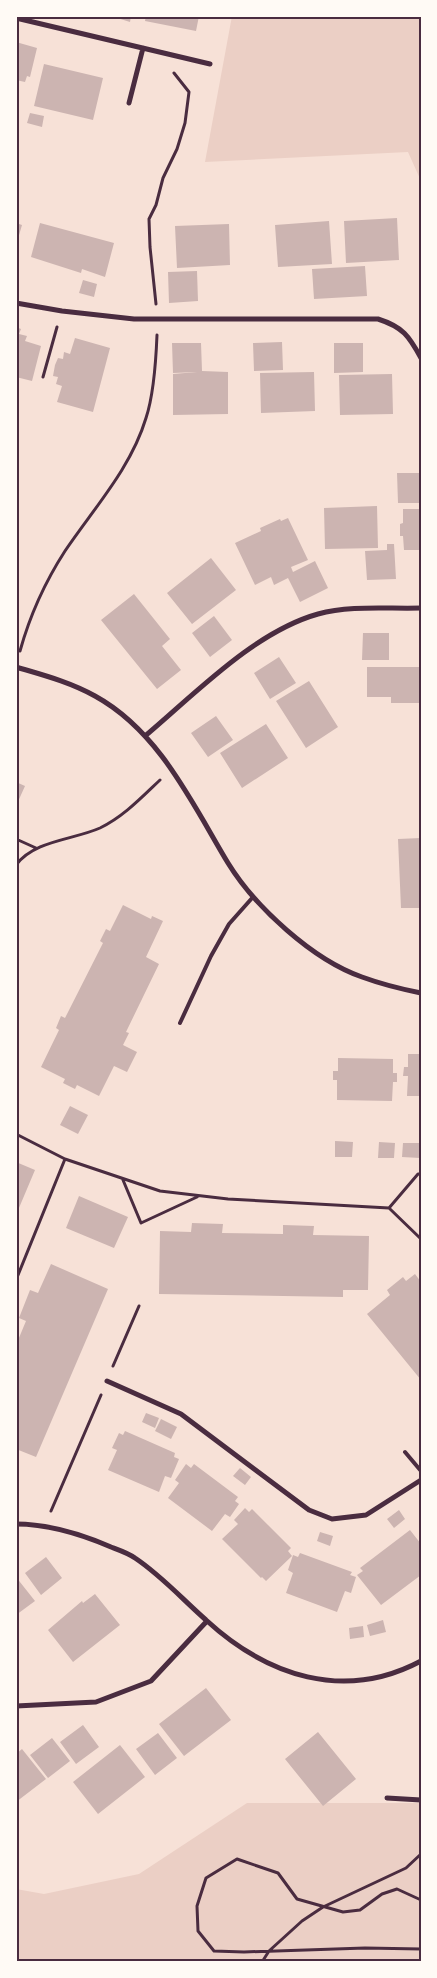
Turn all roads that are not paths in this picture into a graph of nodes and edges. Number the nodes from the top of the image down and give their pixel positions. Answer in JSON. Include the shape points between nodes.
{"nodes":[{"id":1,"x":16,"y":18,"type":"edge"},
{"id":2,"x":143,"y":48,"type":"junction"},
{"id":3,"x":210,"y":64,"type":"dead end"},
{"id":4,"x":129,"y":103,"type":"dead end"},
{"id":5,"x":16,"y":303,"type":"edge"},
{"id":6,"x":421,"y":358,"type":"edge"},
{"id":7,"x":421,"y":608,"type":"edge"},
{"id":8,"x":16,"y":667,"type":"edge"},
{"id":9,"x":145,"y":736,"type":"junction"},
{"id":10,"x":253,"y":897,"type":"junction"},
{"id":11,"x":421,"y":993,"type":"edge"},
{"id":12,"x":180,"y":1023,"type":"dead end"},
{"id":13,"x":107,"y":1381,"type":"road end"},
{"id":14,"x":405,"y":1452,"type":"dead end"},
{"id":15,"x":421,"y":1471,"type":"edge"},
{"id":16,"x":421,"y":1480,"type":"edge"},
{"id":17,"x":16,"y":1524,"type":"edge"},
{"id":18,"x":207,"y":1621,"type":"junction"},
{"id":19,"x":421,"y":1661,"type":"edge"},
{"id":20,"x":16,"y":1706,"type":"edge"},
{"id":21,"x":387,"y":1798,"type":"dead end"},
{"id":22,"x":421,"y":1800,"type":"edge"}],
"edges":[{"from":1,"to":2,"type":"street"},
{"from":2,"to":3,"type":"street"},
{"from":2,"to":4,"type":"street"},
{"from":5,"to":6,"type":"street","via":[[134,319],[378,319],[395,324],[412,341]]},
{"from":7,"to":9,"type":"street","via":[[348,609],[297,621],[242,654]]},
{"from":8,"to":9,"type":"street","via":[[59,679],[95,696]]},
{"from":9,"to":10,"type":"street"},
{"from":10,"to":11,"type":"street","via":[[299,940],[324,958],[361,977]]},
{"from":10,"to":12,"type":"lane","via":[[229,924]]},
{"from":13,"to":16,"type":"street","via":[[181,1414],[309,1510],[332,1519],[366,1515]]},
{"from":14,"to":15,"type":"lane"},
{"from":17,"to":18,"type":"street","via":[[44,1525],[73,1532],[133,1556],[162,1577]]},
{"from":18,"to":19,"type":"street","via":[[256,1658],[298,1675],[323,1679],[370,1679]]},
{"from":18,"to":20,"type":"street","via":[[151,1681],[96,1702]]},
{"from":21,"to":22,"type":"street"}]}
